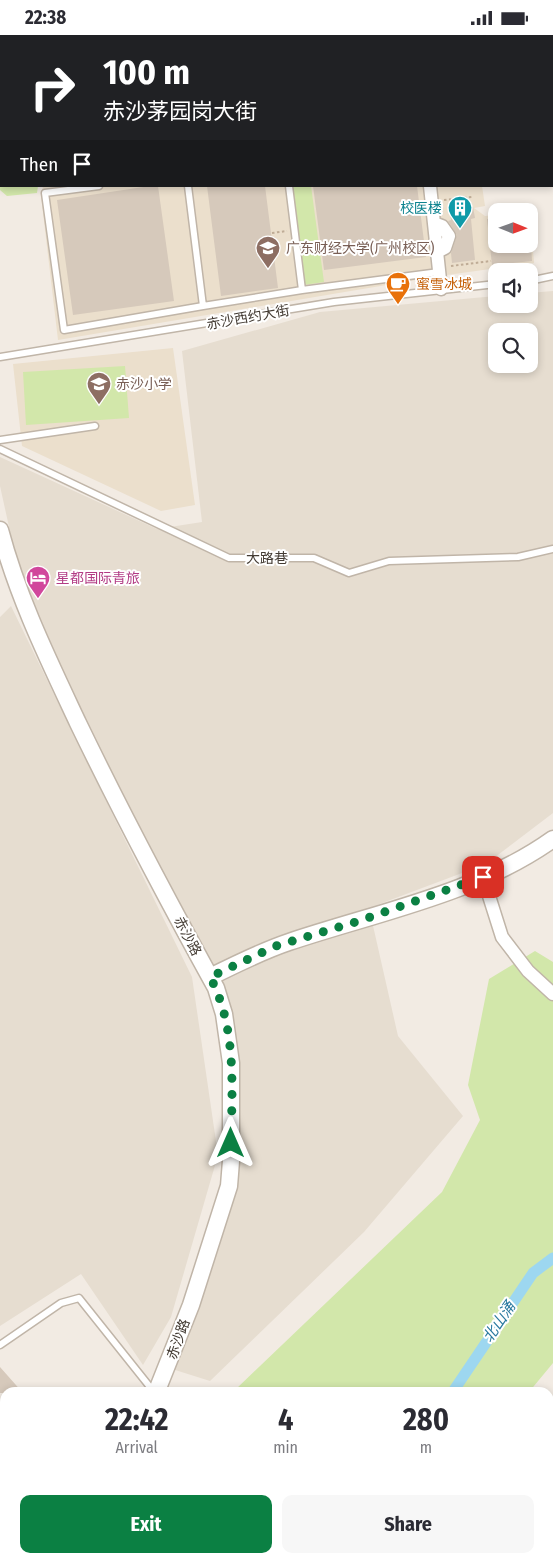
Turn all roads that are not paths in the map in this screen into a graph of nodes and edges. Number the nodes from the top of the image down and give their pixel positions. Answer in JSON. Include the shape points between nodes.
{"nodes":[{"id":1,"x":91,"y":187,"type":"edge"},
{"id":2,"x":188,"y":187,"type":"edge"},
{"id":3,"x":289,"y":187,"type":"edge"},
{"id":4,"x":430,"y":187,"type":"edge"},
{"id":5,"x":439,"y":270,"type":"junction"},
{"id":6,"x":553,"y":276,"type":"edge"},
{"id":7,"x":538,"y":279,"type":"edge"},
{"id":8,"x":488,"y":285,"type":"edge"},
{"id":9,"x":441,"y":289,"type":"junction"},
{"id":10,"x":302,"y":290,"type":"junction"},
{"id":11,"x":203,"y":306,"type":"junction"},
{"id":12,"x":0,"y":357,"type":"edge"},
{"id":13,"x":95,"y":426,"type":"dead end"},
{"id":14,"x":0,"y":440,"type":"edge"},
{"id":15,"x":0,"y":449,"type":"edge"},
{"id":16,"x":0,"y":530,"type":"edge"},
{"id":17,"x":553,"y":549,"type":"edge"},
{"id":18,"x":553,"y":839,"type":"edge"},
{"id":19,"x":483,"y":877,"type":"junction"},
{"id":20,"x":210,"y":977,"type":"junction"},
{"id":21,"x":553,"y":994,"type":"edge"},
{"id":22,"x":0,"y":1345,"type":"edge"},
{"id":23,"x":151,"y":1387,"type":"edge"},
{"id":24,"x":158,"y":1387,"type":"edge"}],
"edges":[{"from":1,"to":11,"type":"lane","via":[[45,193],[64,330]]},
{"from":2,"to":11,"type":"lane"},
{"from":3,"to":10,"type":"lane"},
{"from":4,"to":5,"type":"street"},
{"from":5,"to":9,"type":"street"},
{"from":5,"to":10,"type":"lane"},
{"from":6,"to":7,"type":"lane"},
{"from":8,"to":9,"type":"lane","name":"赤沙西约大街"},
{"from":9,"to":12,"type":"lane","name":"赤沙西约大街","via":[[334,301]]},
{"from":10,"to":11,"type":"lane"},
{"from":13,"to":14,"type":"lane"},
{"from":15,"to":17,"type":"lane","name":"大路巷","via":[[229,558],[314,558],[349,573],[389,561],[518,557]]},
{"from":16,"to":20,"type":"street","name":"赤沙路","via":[[14,580],[37,637],[101,769]]},
{"from":18,"to":19,"type":"street","via":[[516,863]]},
{"from":19,"to":20,"type":"street","via":[[368,918],[276,946]]},
{"from":19,"to":21,"type":"street","via":[[502,937],[528,971]]},
{"from":20,"to":24,"type":"street","name":"赤沙路","via":[[230,1041],[229,1186],[191,1305]]},
{"from":22,"to":23,"type":"lane","via":[[61,1303],[79,1298]]}]}
